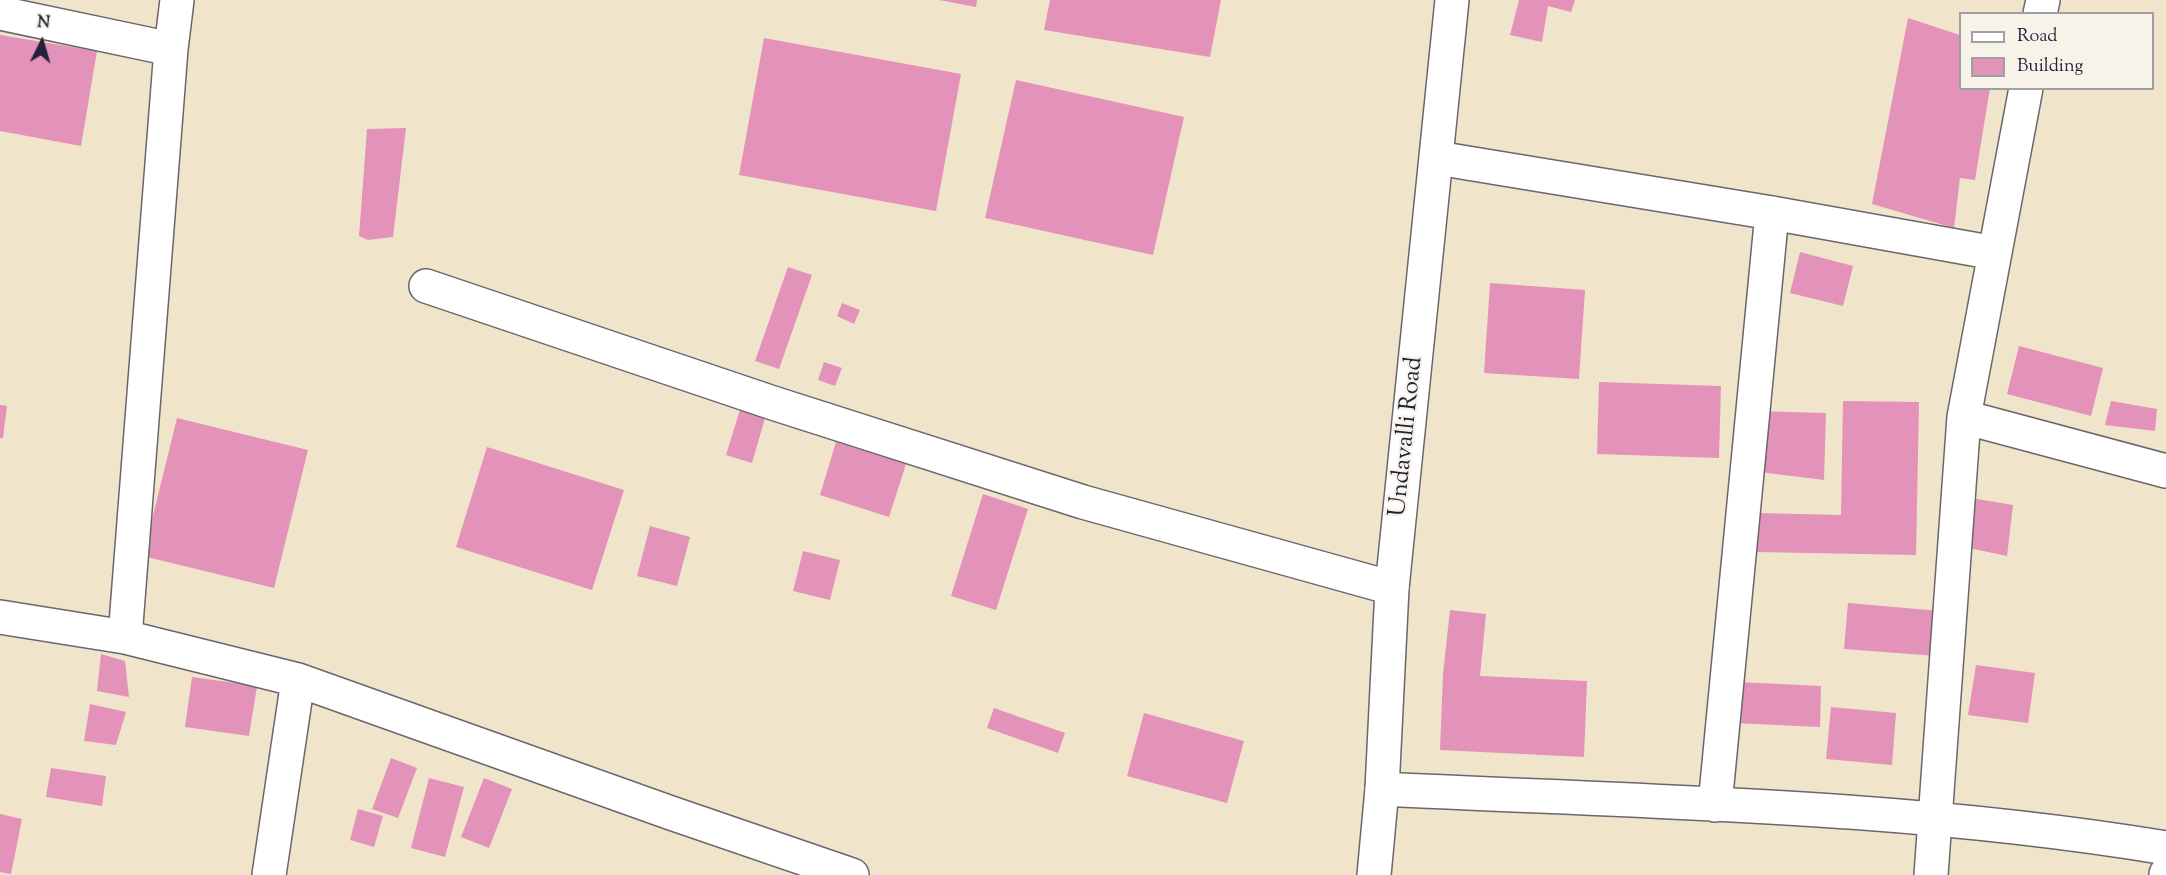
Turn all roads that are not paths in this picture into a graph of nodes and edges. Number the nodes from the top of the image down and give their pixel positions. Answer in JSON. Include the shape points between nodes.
{"nodes":[{"id":1,"x":177,"y":0,"type":"edge"},
{"id":2,"x":1452,"y":0,"type":"edge"},
{"id":3,"x":0,"y":14,"type":"edge"},
{"id":4,"x":171,"y":49,"type":"junction"},
{"id":5,"x":2026,"y":90,"type":"edge"},
{"id":6,"x":1437,"y":158,"type":"junction"},
{"id":7,"x":1772,"y":213,"type":"junction"},
{"id":8,"x":1995,"y":253,"type":"junction"},
{"id":9,"x":426,"y":286,"type":"dead end"},
{"id":10,"x":1964,"y":417,"type":"junction"},
{"id":11,"x":2166,"y":471,"type":"edge"},
{"id":12,"x":1392,"y":588,"type":"junction"},
{"id":13,"x":0,"y":617,"type":"edge"},
{"id":14,"x":124,"y":637,"type":"junction"},
{"id":15,"x":298,"y":680,"type":"junction"},
{"id":16,"x":1382,"y":789,"type":"junction"},
{"id":17,"x":1715,"y":805,"type":"junction"},
{"id":18,"x":1936,"y":818,"type":"junction"},
{"id":19,"x":2166,"y":848,"type":"edge"},
{"id":20,"x":269,"y":875,"type":"edge"},
{"id":21,"x":852,"y":875,"type":"edge"},
{"id":22,"x":1374,"y":875,"type":"edge"},
{"id":23,"x":1931,"y":875,"type":"edge"}],
"edges":[{"from":1,"to":4,"type":"street"},
{"from":2,"to":6,"type":"street","name":"Undavalli Road"},
{"from":3,"to":4,"type":"street"},
{"from":4,"to":14,"type":"street"},
{"from":5,"to":8,"type":"street"},
{"from":6,"to":7,"type":"street"},
{"from":6,"to":12,"type":"street","name":"Undavalli Road"},
{"from":7,"to":8,"type":"street"},
{"from":7,"to":17,"type":"street"},
{"from":8,"to":10,"type":"street"},
{"from":9,"to":12,"type":"street","via":[[1083,502]]},
{"from":10,"to":11,"type":"street"},
{"from":10,"to":18,"type":"street"},
{"from":12,"to":16,"type":"street","name":"Undavalli Road"},
{"from":13,"to":14,"type":"street"},
{"from":14,"to":15,"type":"street"},
{"from":15,"to":20,"type":"street"},
{"from":15,"to":21,"type":"street"},
{"from":16,"to":17,"type":"street"},
{"from":16,"to":22,"type":"street","name":"Undavalli Road"},
{"from":17,"to":18,"type":"street"},
{"from":18,"to":19,"type":"street"},
{"from":18,"to":23,"type":"street"}]}
